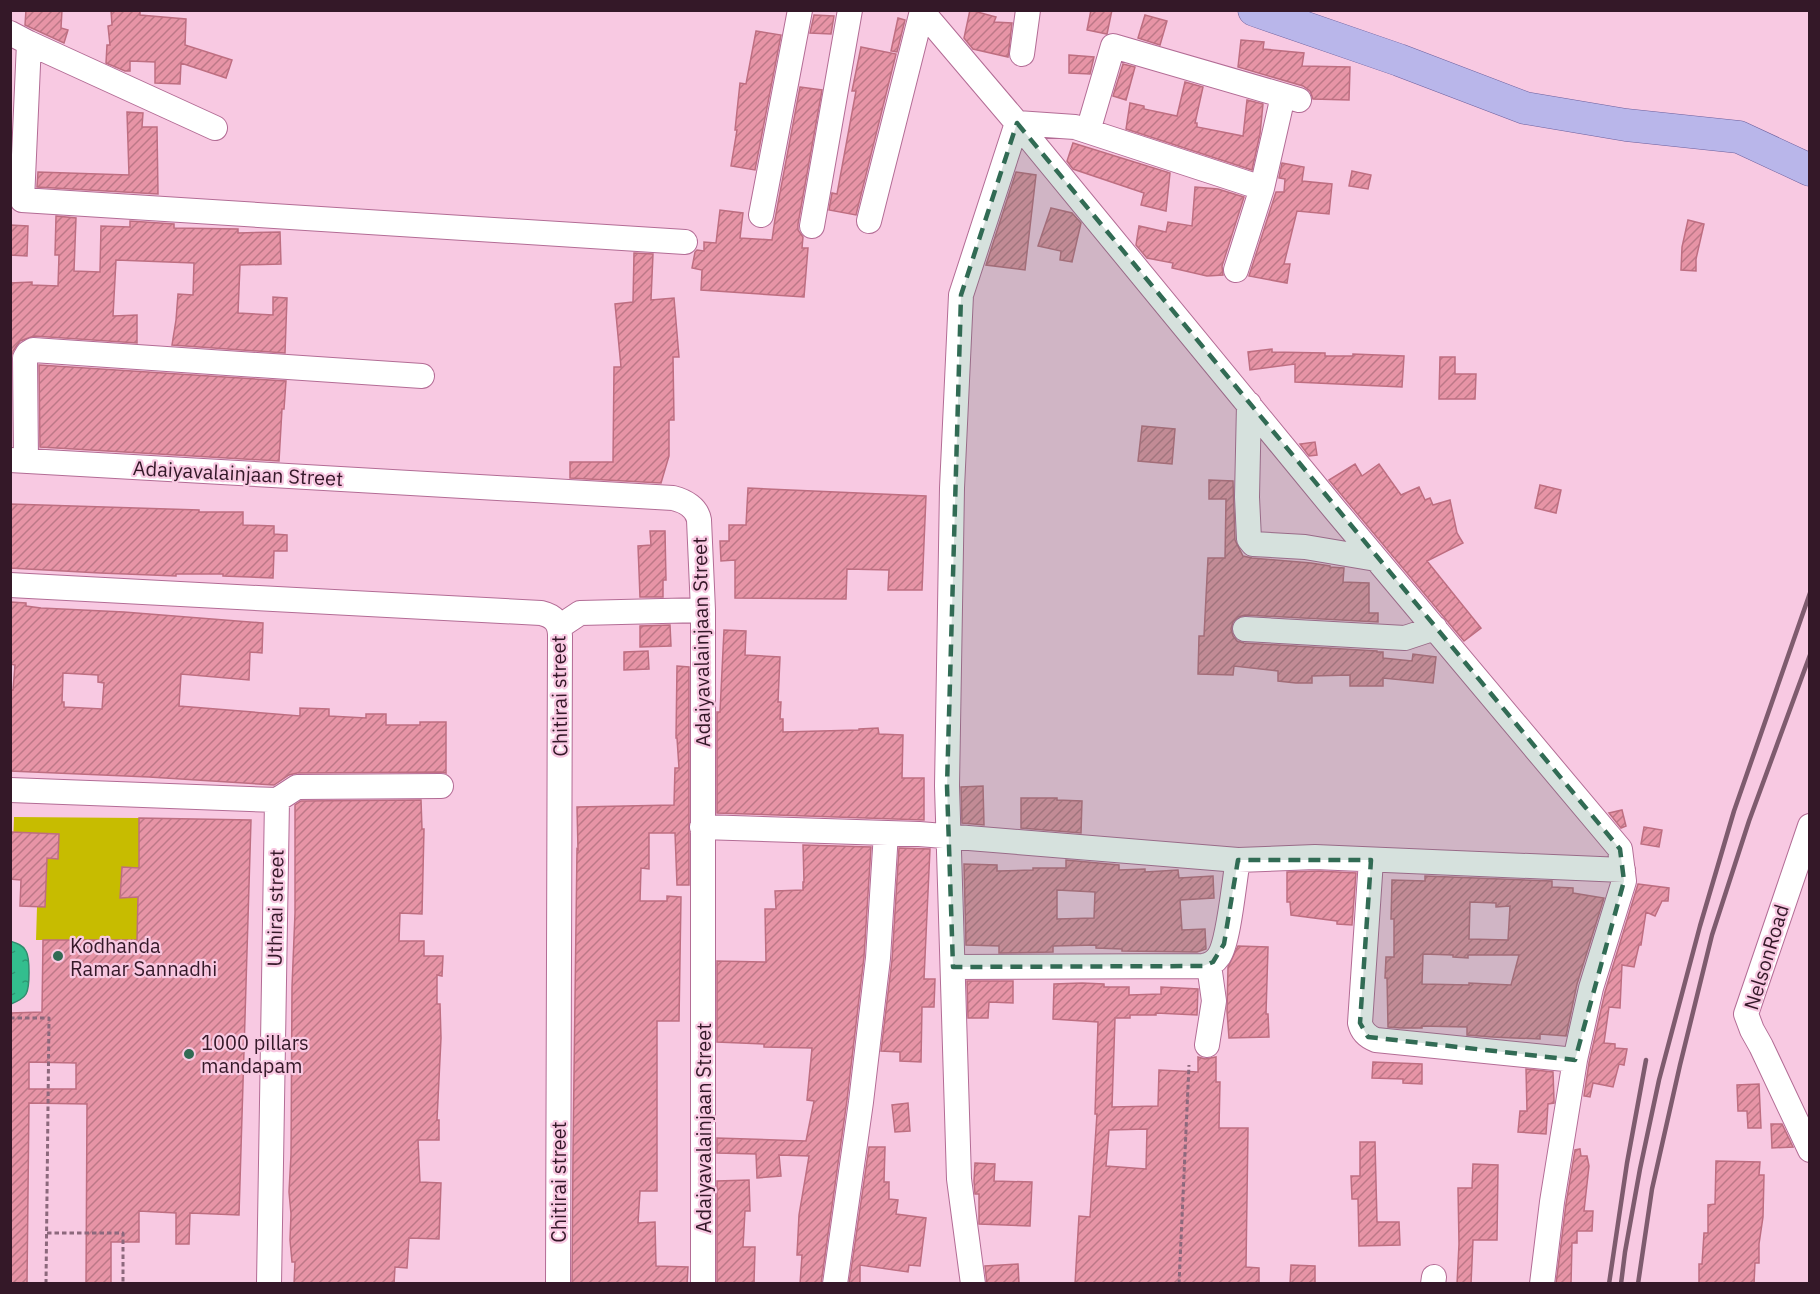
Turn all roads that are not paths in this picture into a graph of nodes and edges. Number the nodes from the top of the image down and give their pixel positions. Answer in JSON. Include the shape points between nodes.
{"nodes":[{"id":1,"x":800,"y":10,"type":"edge"},
{"id":2,"x":850,"y":10,"type":"edge"},
{"id":3,"x":1028,"y":10,"type":"edge"},
{"id":4,"x":1254,"y":10,"type":"edge"},
{"id":5,"x":922,"y":11,"type":"edge"},
{"id":6,"x":20,"y":38,"type":"edge"},
{"id":7,"x":1022,"y":54,"type":"dead end"},
{"id":8,"x":1017,"y":123,"type":"junction"},
{"id":9,"x":215,"y":128,"type":"dead end"},
{"id":10,"x":1088,"y":131,"type":"junction"},
{"id":11,"x":1809,"y":170,"type":"edge"},
{"id":12,"x":1262,"y":188,"type":"junction"},
{"id":13,"x":761,"y":215,"type":"dead end"},
{"id":14,"x":869,"y":221,"type":"dead end"},
{"id":15,"x":812,"y":226,"type":"dead end"},
{"id":16,"x":685,"y":242,"type":"dead end"},
{"id":17,"x":1236,"y":270,"type":"dead end"},
{"id":18,"x":19,"y":353,"type":"edge"},
{"id":19,"x":422,"y":376,"type":"dead end"},
{"id":20,"x":1249,"y":404,"type":"junction"},
{"id":21,"x":18,"y":460,"type":"edge"},
{"id":22,"x":1376,"y":559,"type":"junction"},
{"id":23,"x":10,"y":585,"type":"edge"},
{"id":24,"x":703,"y":610,"type":"junction"},
{"id":25,"x":559,"y":627,"type":"junction"},
{"id":26,"x":1435,"y":628,"type":"junction"},
{"id":27,"x":1245,"y":629,"type":"dead end"},
{"id":28,"x":441,"y":786,"type":"dead end"},
{"id":29,"x":10,"y":790,"type":"edge"},
{"id":30,"x":277,"y":800,"type":"junction"},
{"id":31,"x":1809,"y":826,"type":"edge"},
{"id":32,"x":702,"y":827,"type":"junction"},
{"id":33,"x":886,"y":833,"type":"junction"},
{"id":34,"x":949,"y":836,"type":"junction"},
{"id":35,"x":1238,"y":860,"type":"junction"},
{"id":36,"x":1371,"y":860,"type":"junction"},
{"id":37,"x":1623,"y":870,"type":"junction"},
{"id":38,"x":1801,"y":874,"type":"edge"},
{"id":39,"x":1209,"y":965,"type":"junction"},
{"id":40,"x":953,"y":967,"type":"junction"},
{"id":41,"x":1207,"y":1045,"type":"dead end"},
{"id":42,"x":1575,"y":1060,"type":"junction"},
{"id":43,"x":1809,"y":1150,"type":"edge"},
{"id":44,"x":269,"y":1284,"type":"edge"},
{"id":45,"x":558,"y":1284,"type":"edge"},
{"id":46,"x":703,"y":1284,"type":"edge"},
{"id":47,"x":835,"y":1284,"type":"edge"},
{"id":48,"x":973,"y":1284,"type":"edge"},
{"id":49,"x":1542,"y":1284,"type":"edge"}],
"edges":[{"from":1,"to":13,"type":"street"},
{"from":2,"to":15,"type":"street"},
{"from":3,"to":7,"type":"street"},
{"from":4,"to":11,"type":"main road","via":[[1525,108],[1626,125],[1739,137]]},
{"from":5,"to":8,"type":"street"},
{"from":5,"to":14,"type":"street"},
{"from":6,"to":9,"type":"street"},
{"from":6,"to":16,"type":"street","via":[[22,200]]},
{"from":8,"to":10,"type":"street"},
{"from":8,"to":20,"type":"street"},
{"from":8,"to":34,"type":"street","via":[[961,295],[952,500]]},
{"from":10,"to":12,"type":"street"},
{"from":10,"to":12,"type":"street","via":[[1113,46],[1291,98]]},
{"from":12,"to":17,"type":"street"},
{"from":18,"to":19,"type":"street","via":[[37,350]]},
{"from":18,"to":21,"type":"street","via":[[25,358]]},
{"from":20,"to":22,"type":"street"},
{"from":20,"to":22,"type":"street","via":[[1247,497],[1249,539],[1253,544],[1305,547]]},
{"from":21,"to":24,"type":"street","name":"Adaiyavalainjaan Street","via":[[677,498],[692,507],[699,518]]},
{"from":22,"to":26,"type":"street"},
{"from":23,"to":25,"type":"street","name":"Chitirai street","via":[[541,613],[553,618]]},
{"from":24,"to":25,"type":"street","via":[[580,613]]},
{"from":24,"to":32,"type":"street","name":"Adaiyavalainjaan Street"},
{"from":25,"to":45,"type":"street","name":"Chitirai street"},
{"from":26,"to":27,"type":"street","via":[[1406,638]]},
{"from":26,"to":37,"type":"street","via":[[1620,849]]},
{"from":28,"to":30,"type":"street","via":[[297,787]]},
{"from":29,"to":30,"type":"street"},
{"from":30,"to":44,"type":"street","name":"Uthirai street"},
{"from":31,"to":38,"type":"street","name":"NelsonRoad"},
{"from":32,"to":33,"type":"street"},
{"from":32,"to":46,"type":"street","name":"Adaiyavalainjaan Street"},
{"from":33,"to":34,"type":"street"},
{"from":33,"to":47,"type":"street","via":[[878,958]]},
{"from":34,"to":35,"type":"street"},
{"from":34,"to":40,"type":"street"},
{"from":35,"to":36,"type":"street"},
{"from":35,"to":39,"type":"street","via":[[1224,944]]},
{"from":36,"to":37,"type":"street"},
{"from":36,"to":42,"type":"street","via":[[1360,1023],[1368,1037]]},
{"from":37,"to":42,"type":"street","via":[[1624,881],[1591,988]]},
{"from":38,"to":43,"type":"street","name":"NelsonRoad","via":[[1746,1016]]},
{"from":39,"to":40,"type":"street"},
{"from":39,"to":41,"type":"street","via":[[1214,1001]]},
{"from":40,"to":48,"type":"street","via":[[959,1179]]},
{"from":42,"to":49,"type":"street"}]}
